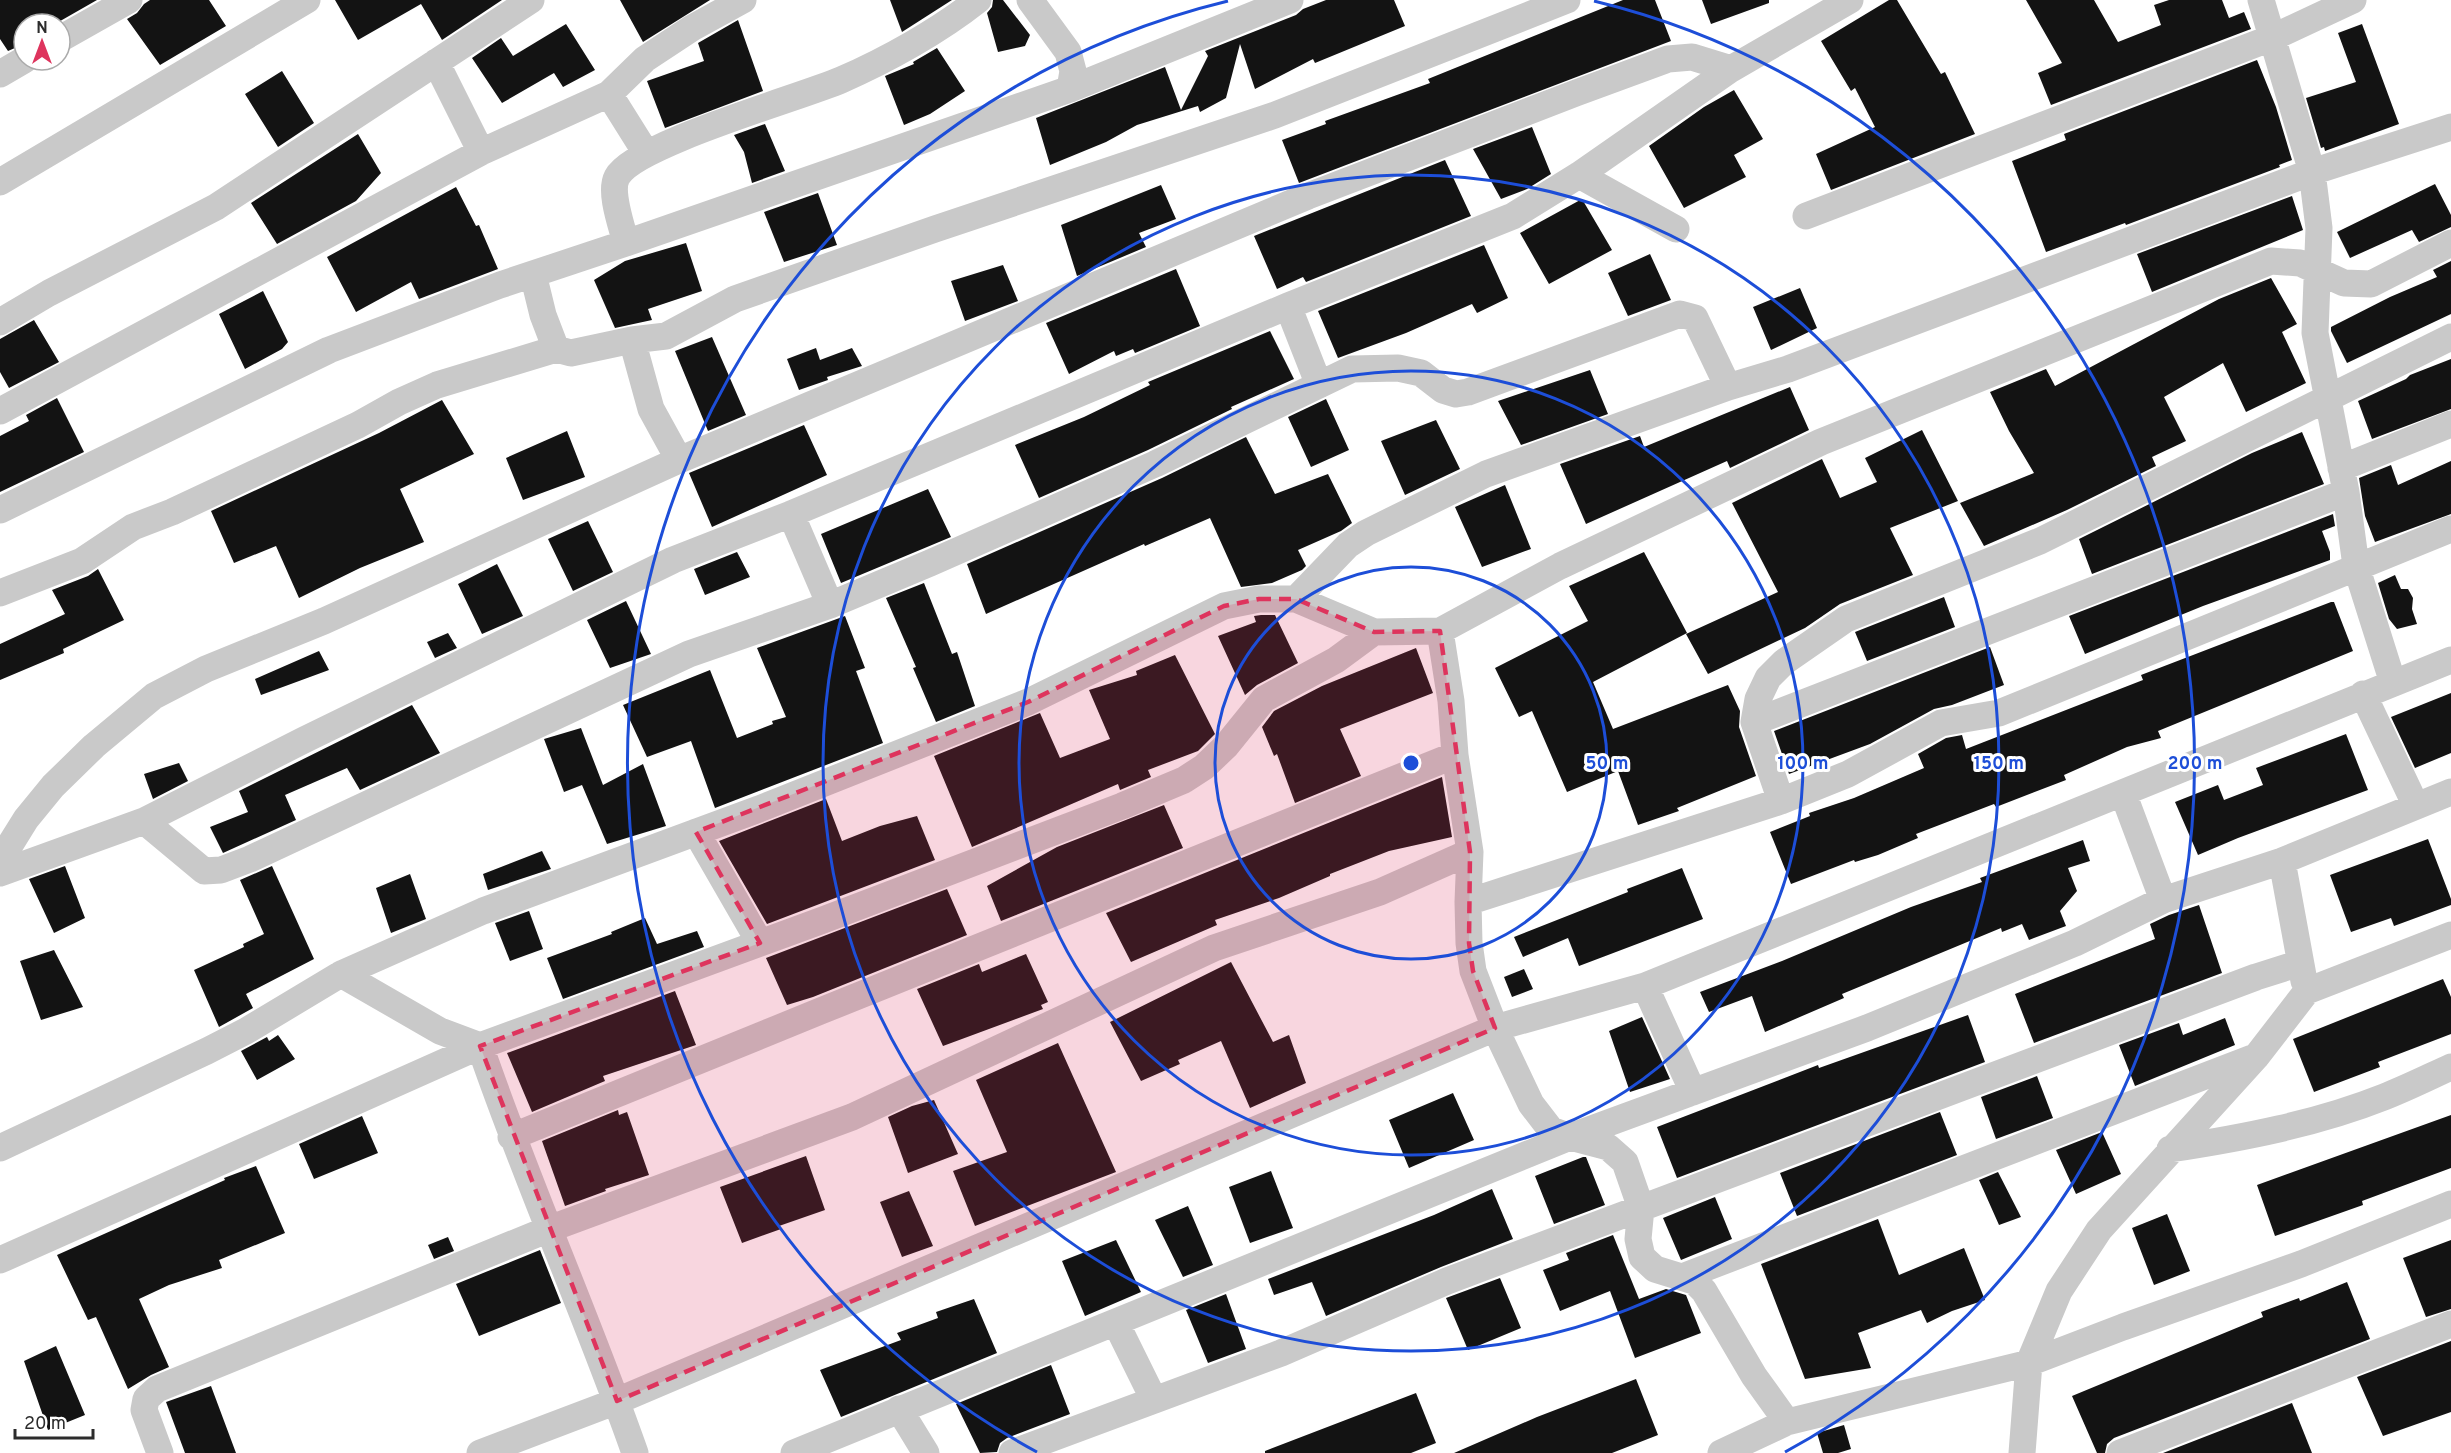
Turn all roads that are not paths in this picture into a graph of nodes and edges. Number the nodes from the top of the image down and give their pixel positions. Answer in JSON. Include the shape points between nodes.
{"nodes":[{"id":1,"x":129,"y":0,"type":"edge"},
{"id":2,"x":307,"y":0,"type":"edge"},
{"id":3,"x":531,"y":0,"type":"edge"},
{"id":4,"x":743,"y":0,"type":"edge"},
{"id":5,"x":978,"y":0,"type":"edge"},
{"id":6,"x":1030,"y":0,"type":"edge"},
{"id":7,"x":1290,"y":0,"type":"edge"},
{"id":8,"x":1567,"y":0,"type":"edge"},
{"id":9,"x":1850,"y":0,"type":"edge"},
{"id":10,"x":2261,"y":0,"type":"edge"},
{"id":11,"x":2354,"y":0,"type":"edge"},
{"id":12,"x":72,"y":32,"type":"edge"},
{"id":13,"x":2274,"y":37,"type":"junction"},
{"id":14,"x":436,"y":62,"type":"junction"},
{"id":15,"x":1731,"y":69,"type":"junction"},
{"id":16,"x":1070,"y":89,"type":"junction"},
{"id":17,"x":609,"y":94,"type":"junction"},
{"id":18,"x":2451,"y":127,"type":"edge"},
{"id":19,"x":481,"y":152,"type":"junction"},
{"id":20,"x":646,"y":153,"type":"junction"},
{"id":21,"x":2312,"y":172,"type":"junction"},
{"id":22,"x":1579,"y":175,"type":"junction"},
{"id":23,"x":0,"y":182,"type":"edge"},
{"id":24,"x":1806,"y":216,"type":"dead end"},
{"id":25,"x":1676,"y":229,"type":"dead end"},
{"id":26,"x":626,"y":243,"type":"junction"},
{"id":27,"x":2451,"y":243,"type":"edge"},
{"id":28,"x":2318,"y":270,"type":"junction"},
{"id":29,"x":533,"y":274,"type":"junction"},
{"id":30,"x":1288,"y":306,"type":"junction"},
{"id":31,"x":0,"y":322,"type":"edge"},
{"id":32,"x":2451,"y":337,"type":"edge"},
{"id":33,"x":632,"y":340,"type":"junction"},
{"id":34,"x":556,"y":349,"type":"junction"},
{"id":35,"x":1319,"y":385,"type":"junction"},
{"id":36,"x":1728,"y":387,"type":"junction"},
{"id":37,"x":2326,"y":398,"type":"junction"},
{"id":38,"x":0,"y":411,"type":"edge"},
{"id":39,"x":2451,"y":424,"type":"edge"},
{"id":40,"x":679,"y":460,"type":"junction"},
{"id":41,"x":2344,"y":480,"type":"junction"},
{"id":42,"x":0,"y":510,"type":"edge"},
{"id":43,"x":791,"y":514,"type":"junction"},
{"id":44,"x":2451,"y":528,"type":"edge"},
{"id":45,"x":2356,"y":566,"type":"junction"},
{"id":46,"x":0,"y":593,"type":"edge"},
{"id":47,"x":1296,"y":599,"type":"junction"},
{"id":48,"x":830,"y":605,"type":"junction"},
{"id":49,"x":1440,"y":631,"type":"junction"},
{"id":50,"x":1374,"y":632,"type":"junction"},
{"id":51,"x":2451,"y":660,"type":"edge"},
{"id":52,"x":2393,"y":683,"type":"junction"},
{"id":53,"x":2363,"y":694,"type":"junction"},
{"id":54,"x":1754,"y":722,"type":"junction"},
{"id":55,"x":1455,"y":755,"type":"junction"},
{"id":56,"x":2451,"y":792,"type":"edge"},
{"id":57,"x":2123,"y":793,"type":"junction"},
{"id":58,"x":1781,"y":801,"type":"junction"},
{"id":59,"x":2416,"y":806,"type":"junction"},
{"id":60,"x":144,"y":821,"type":"junction"},
{"id":61,"x":696,"y":832,"type":"junction"},
{"id":62,"x":1470,"y":852,"type":"junction"},
{"id":63,"x":0,"y":861,"type":"edge"},
{"id":64,"x":2282,"y":861,"type":"junction"},
{"id":65,"x":0,"y":873,"type":"edge"},
{"id":66,"x":2163,"y":900,"type":"junction"},
{"id":67,"x":1468,"y":902,"type":"junction"},
{"id":68,"x":2451,"y":935,"type":"edge"},
{"id":69,"x":760,"y":944,"type":"junction"},
{"id":70,"x":2300,"y":963,"type":"junction"},
{"id":71,"x":341,"y":974,"type":"junction"},
{"id":72,"x":1645,"y":986,"type":"junction"},
{"id":73,"x":2307,"y":991,"type":"junction"},
{"id":74,"x":1496,"y":1028,"type":"junction"},
{"id":75,"x":480,"y":1046,"type":"junction"},
{"id":76,"x":2256,"y":1057,"type":"junction"},
{"id":77,"x":2451,"y":1067,"type":"edge"},
{"id":78,"x":1693,"y":1092,"type":"junction"},
{"id":79,"x":511,"y":1137,"type":"junction"},
{"id":80,"x":1570,"y":1137,"type":"junction"},
{"id":81,"x":0,"y":1148,"type":"edge"},
{"id":82,"x":2170,"y":1149,"type":"junction"},
{"id":83,"x":2451,"y":1204,"type":"edge"},
{"id":84,"x":1641,"y":1208,"type":"junction"},
{"id":85,"x":549,"y":1229,"type":"junction"},
{"id":86,"x":0,"y":1260,"type":"edge"},
{"id":87,"x":1682,"y":1277,"type":"junction"},
{"id":88,"x":1116,"y":1323,"type":"junction"},
{"id":89,"x":2451,"y":1324,"type":"edge"},
{"id":90,"x":2029,"y":1363,"type":"junction"},
{"id":91,"x":1154,"y":1400,"type":"junction"},
{"id":92,"x":617,"y":1401,"type":"junction"},
{"id":93,"x":899,"y":1409,"type":"junction"},
{"id":94,"x":1787,"y":1422,"type":"junction"},
{"id":95,"x":160,"y":1453,"type":"edge"},
{"id":96,"x":480,"y":1453,"type":"edge"},
{"id":97,"x":635,"y":1453,"type":"edge"},
{"id":98,"x":794,"y":1453,"type":"edge"},
{"id":99,"x":926,"y":1453,"type":"edge"},
{"id":100,"x":1012,"y":1453,"type":"edge"},
{"id":101,"x":1721,"y":1453,"type":"edge"},
{"id":102,"x":2022,"y":1453,"type":"edge"},
{"id":103,"x":2120,"y":1453,"type":"edge"}],
"edges":[{"from":1,"to":12,"type":"street"},
{"from":2,"to":23,"type":"street"},
{"from":3,"to":14,"type":"street"},
{"from":4,"to":17,"type":"street","via":[[645,59]]},
{"from":5,"to":20,"type":"street","via":[[947,25],[841,80]]},
{"from":6,"to":16,"type":"street","via":[[1068,52]]},
{"from":7,"to":16,"type":"street"},
{"from":8,"to":33,"type":"street","via":[[1275,115],[735,299],[666,336]]},
{"from":9,"to":15,"type":"street"},
{"from":10,"to":13,"type":"street"},
{"from":11,"to":13,"type":"street"},
{"from":13,"to":21,"type":"street"},
{"from":13,"to":24,"type":"street"},
{"from":14,"to":19,"type":"street"},
{"from":14,"to":31,"type":"street","via":[[216,207]]},
{"from":15,"to":22,"type":"street"},
{"from":15,"to":40,"type":"street","via":[[1692,57],[1668,59],[1576,93],[1308,196]]},
{"from":16,"to":26,"type":"street"},
{"from":17,"to":19,"type":"street"},
{"from":17,"to":20,"type":"street"},
{"from":18,"to":21,"type":"street"},
{"from":19,"to":38,"type":"street"},
{"from":20,"to":26,"type":"street","via":[[623,167],[616,178],[614,189]]},
{"from":21,"to":28,"type":"street","via":[[2319,228]]},
{"from":21,"to":36,"type":"street","via":[[1788,369]]},
{"from":22,"to":25,"type":"street"},
{"from":22,"to":30,"type":"street","via":[[1513,216]]},
{"from":26,"to":29,"type":"street"},
{"from":27,"to":28,"type":"street","via":[[2372,284],[2344,283]]},
{"from":28,"to":37,"type":"street","via":[[2315,333]]},
{"from":28,"to":49,"type":"street","via":[[2300,263],[2271,261],[1821,442],[1579,557]]},
{"from":29,"to":34,"type":"street"},
{"from":29,"to":42,"type":"street","via":[[329,350]]},
{"from":30,"to":35,"type":"street"},
{"from":30,"to":43,"type":"street"},
{"from":32,"to":37,"type":"street"},
{"from":33,"to":34,"type":"street","via":[[571,353]]},
{"from":33,"to":40,"type":"street","via":[[651,409]]},
{"from":34,"to":46,"type":"street","via":[[437,385],[133,527],[82,561]]},
{"from":35,"to":36,"type":"street","via":[[1352,369],[1398,368],[1421,373],[1449,392],[1468,392],[1680,314],[1695,318]]},
{"from":35,"to":48,"type":"street","via":[[1155,464]]},
{"from":36,"to":47,"type":"street","via":[[1486,474],[1401,515],[1348,545]]},
{"from":37,"to":41,"type":"street"},
{"from":37,"to":54,"type":"street","via":[[2040,541],[1846,619],[1784,662],[1768,678],[1758,699]]},
{"from":39,"to":41,"type":"street"},
{"from":40,"to":63,"type":"street","via":[[324,621],[206,669],[154,696],[53,786],[26,819]]},
{"from":41,"to":45,"type":"street"},
{"from":41,"to":54,"type":"street"},
{"from":43,"to":48,"type":"street"},
{"from":43,"to":60,"type":"street","via":[[673,560]]},
{"from":44,"to":45,"type":"street"},
{"from":45,"to":52,"type":"street"},
{"from":45,"to":58,"type":"street","via":[[1998,713],[1941,723],[1848,774]]},
{"from":47,"to":50,"type":"street"},
{"from":47,"to":61,"type":"street","via":[[1259,598],[1224,606],[1028,702]]},
{"from":48,"to":60,"type":"street","via":[[689,654],[221,870],[204,871]]},
{"from":49,"to":50,"type":"street"},
{"from":49,"to":55,"type":"street"},
{"from":50,"to":69,"type":"street","via":[[1336,660],[1264,699],[1226,746],[1184,780]]},
{"from":51,"to":52,"type":"street"},
{"from":52,"to":53,"type":"street"},
{"from":53,"to":57,"type":"street"},
{"from":53,"to":59,"type":"street"},
{"from":54,"to":58,"type":"street"},
{"from":55,"to":62,"type":"street"},
{"from":55,"to":79,"type":"street"},
{"from":56,"to":59,"type":"street"},
{"from":57,"to":66,"type":"street"},
{"from":57,"to":72,"type":"street"},
{"from":58,"to":67,"type":"street"},
{"from":59,"to":64,"type":"street"},
{"from":60,"to":65,"type":"street"},
{"from":61,"to":69,"type":"street"},
{"from":61,"to":71,"type":"street","via":[[483,911]]},
{"from":62,"to":67,"type":"street"},
{"from":62,"to":85,"type":"street","via":[[1380,892],[1214,948],[852,1117]]},
{"from":64,"to":66,"type":"street"},
{"from":64,"to":70,"type":"street"},
{"from":66,"to":78,"type":"street","via":[[2075,943],[1867,1029]]},
{"from":67,"to":74,"type":"street","via":[[1473,971]]},
{"from":68,"to":73,"type":"street"},
{"from":69,"to":75,"type":"street"},
{"from":70,"to":73,"type":"street"},
{"from":70,"to":84,"type":"street"},
{"from":71,"to":75,"type":"street","via":[[440,1031]]},
{"from":71,"to":81,"type":"street","via":[[217,1046]]},
{"from":72,"to":74,"type":"street"},
{"from":72,"to":78,"type":"street"},
{"from":73,"to":76,"type":"street"},
{"from":74,"to":80,"type":"street","via":[[1531,1104],[1551,1130]]},
{"from":74,"to":92,"type":"street"},
{"from":75,"to":79,"type":"street"},
{"from":75,"to":86,"type":"street"},
{"from":76,"to":82,"type":"street"},
{"from":76,"to":87,"type":"street"},
{"from":77,"to":82,"type":"street","via":[[2384,1097],[2297,1124]]},
{"from":78,"to":80,"type":"street"},
{"from":79,"to":85,"type":"street"},
{"from":80,"to":84,"type":"street","via":[[1608,1147],[1625,1162]]},
{"from":80,"to":88,"type":"street"},
{"from":82,"to":90,"type":"street","via":[[2099,1230],[2059,1291]]},
{"from":83,"to":90,"type":"street","via":[[2301,1264]]},
{"from":84,"to":87,"type":"street","via":[[1638,1239],[1642,1257],[1655,1269]]},
{"from":84,"to":91,"type":"street","via":[[1447,1281],[1281,1353]]},
{"from":85,"to":92,"type":"street"},
{"from":85,"to":95,"type":"street","via":[[150,1393],[144,1410]]},
{"from":87,"to":94,"type":"street","via":[[1704,1290],[1754,1376]]},
{"from":88,"to":91,"type":"street"},
{"from":88,"to":93,"type":"street"},
{"from":89,"to":103,"type":"street"},
{"from":90,"to":94,"type":"street"},
{"from":90,"to":102,"type":"street"},
{"from":91,"to":100,"type":"street"},
{"from":92,"to":96,"type":"street"},
{"from":92,"to":97,"type":"street"},
{"from":93,"to":98,"type":"street"},
{"from":93,"to":99,"type":"street"},
{"from":94,"to":101,"type":"street"}]}
